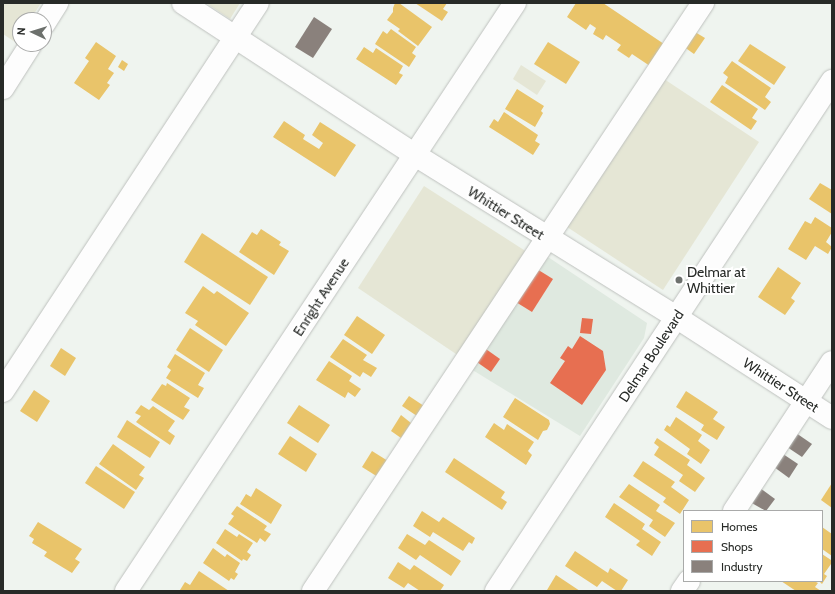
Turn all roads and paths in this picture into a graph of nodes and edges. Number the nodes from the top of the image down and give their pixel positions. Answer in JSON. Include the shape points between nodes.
{"nodes":[{"id":1,"x":57,"y":3,"type":"edge"},
{"id":2,"x":183,"y":3,"type":"edge"},
{"id":3,"x":258,"y":3,"type":"edge"},
{"id":4,"x":515,"y":3,"type":"edge"},
{"id":5,"x":703,"y":3,"type":"edge"},
{"id":6,"x":51,"y":12,"type":"edge"},
{"id":7,"x":235,"y":38,"type":"junction"},
{"id":8,"x":26,"y":52,"type":"edge"},
{"id":9,"x":832,"y":80,"type":"edge"},
{"id":10,"x":3,"y":88,"type":"edge"},
{"id":11,"x":415,"y":155,"type":"junction"},
{"id":12,"x":547,"y":238,"type":"junction"},
{"id":13,"x":676,"y":317,"type":"junction"},
{"id":14,"x":832,"y":362,"type":"edge"},
{"id":15,"x":3,"y":391,"type":"edge"},
{"id":16,"x":807,"y":401,"type":"junction"},
{"id":17,"x":832,"y":418,"type":"edge"},
{"id":18,"x":735,"y":510,"type":"edge"},
{"id":19,"x":687,"y":582,"type":"edge"},
{"id":20,"x":126,"y":591,"type":"edge"},
{"id":21,"x":313,"y":591,"type":"edge"},
{"id":22,"x":496,"y":591,"type":"edge"},
{"id":23,"x":682,"y":591,"type":"edge"}],
"edges":[{"from":1,"to":6,"type":"street"},
{"from":2,"to":7,"type":"street","name":"Whittier Street"},
{"from":3,"to":7,"type":"street"},
{"from":4,"to":11,"type":"street","name":"Enright Avenue"},
{"from":5,"to":12,"type":"street"},
{"from":7,"to":11,"type":"street","name":"Whittier Street"},
{"from":7,"to":15,"type":"street"},
{"from":8,"to":10,"type":"street"},
{"from":9,"to":13,"type":"street","name":"Delmar Boulevard"},
{"from":11,"to":12,"type":"street","name":"Whittier Street"},
{"from":11,"to":20,"type":"street","name":"Enright Avenue"},
{"from":12,"to":13,"type":"street","name":"Whittier Street"},
{"from":12,"to":21,"type":"street"},
{"from":13,"to":16,"type":"street","name":"Whittier Street"},
{"from":13,"to":22,"type":"street","name":"Delmar Boulevard"},
{"from":14,"to":16,"type":"street"},
{"from":16,"to":17,"type":"street","name":"Whittier Street"},
{"from":16,"to":18,"type":"street"},
{"from":19,"to":23,"type":"street"}]}
